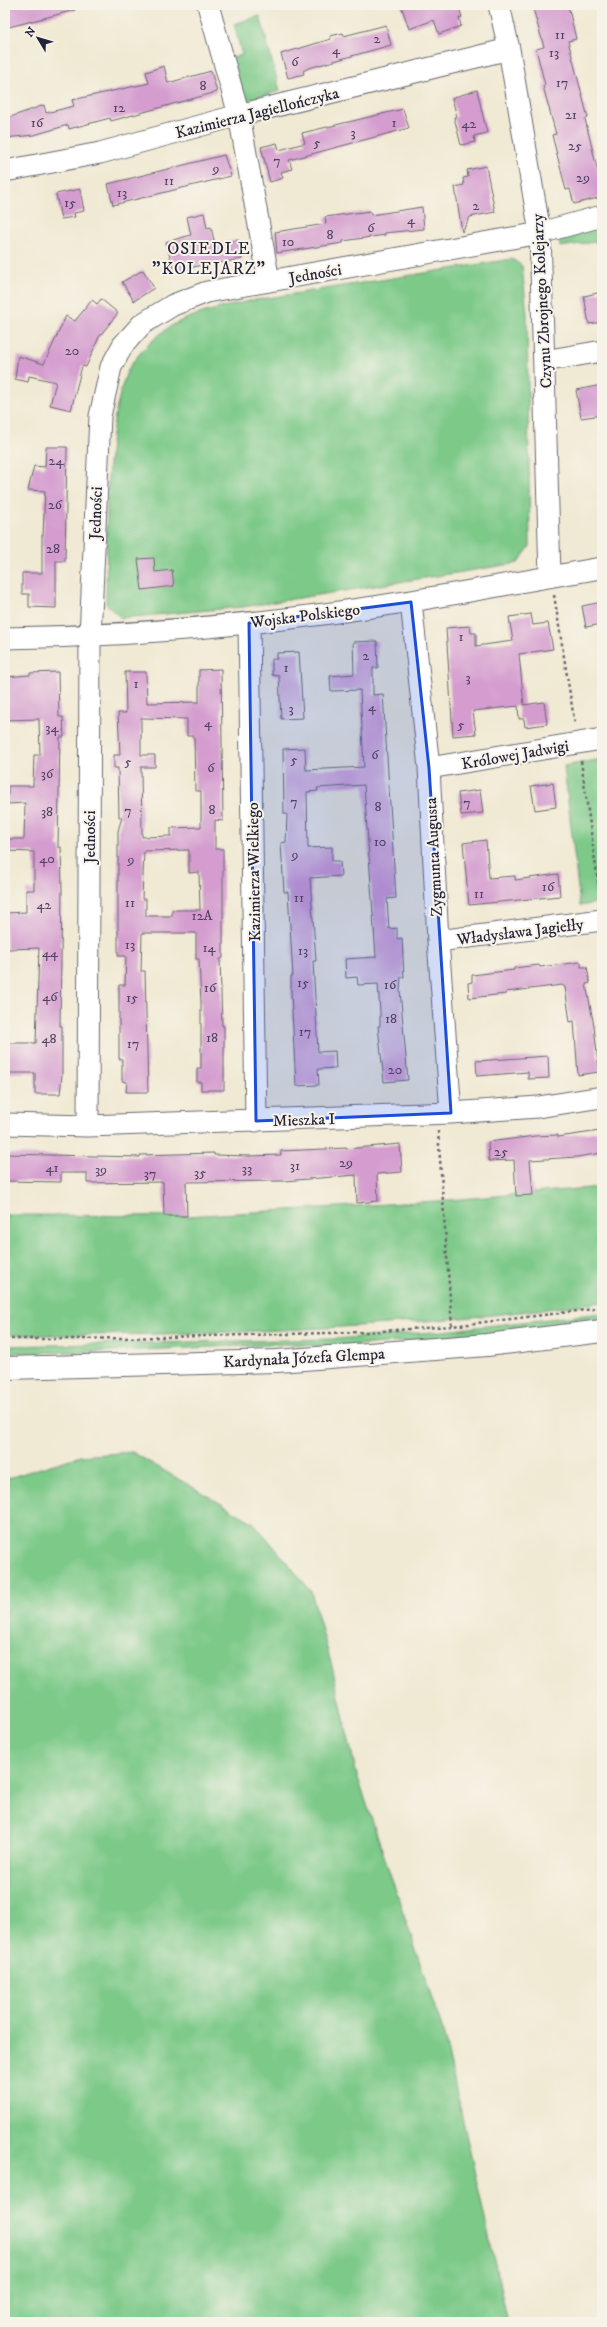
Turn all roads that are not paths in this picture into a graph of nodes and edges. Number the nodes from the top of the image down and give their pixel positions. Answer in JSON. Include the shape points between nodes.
{"nodes":[{"id":1,"x":208,"y":5,"type":"edge"},
{"id":2,"x":499,"y":5,"type":"edge"},
{"id":3,"x":509,"y":49,"type":"junction"},
{"id":4,"x":239,"y":115,"type":"junction"},
{"id":5,"x":5,"y":171,"type":"edge"},
{"id":6,"x":602,"y":216,"type":"edge"},
{"id":7,"x":540,"y":232,"type":"junction"},
{"id":8,"x":269,"y":281,"type":"junction"},
{"id":9,"x":602,"y":351,"type":"edge"},
{"id":10,"x":544,"y":361,"type":"junction"},
{"id":11,"x":602,"y":568,"type":"edge"},
{"id":12,"x":550,"y":576,"type":"junction"},
{"id":13,"x":411,"y":602,"type":"junction"},
{"id":14,"x":249,"y":623,"type":"junction"},
{"id":15,"x":90,"y":637,"type":"junction"},
{"id":16,"x":5,"y":638,"type":"edge"},
{"id":17,"x":602,"y":739,"type":"edge"},
{"id":18,"x":428,"y":768,"type":"junction"},
{"id":19,"x":602,"y":920,"type":"edge"},
{"id":20,"x":438,"y":941,"type":"junction"},
{"id":21,"x":602,"y":1097,"type":"edge"},
{"id":22,"x":444,"y":1113,"type":"junction"},
{"id":23,"x":256,"y":1121,"type":"junction"},
{"id":24,"x":5,"y":1124,"type":"edge"},
{"id":25,"x":88,"y":1126,"type":"junction"},
{"id":26,"x":602,"y":1331,"type":"edge"},
{"id":27,"x":5,"y":1368,"type":"edge"}],
"edges":[{"from":1,"to":4,"type":"street"},
{"from":2,"to":3,"type":"street","name":"Czynu Zbrojnego Kolejarzy"},
{"from":3,"to":4,"type":"street","name":"Kazimierza Jagiellończyka"},
{"from":3,"to":7,"type":"street","name":"Czynu Zbrojnego Kolejarzy"},
{"from":4,"to":5,"type":"street","name":"Kazimierza Jagiellończyka","via":[[100,153]]},
{"from":4,"to":8,"type":"street"},
{"from":6,"to":7,"type":"street","name":"Jedności"},
{"from":7,"to":8,"type":"street","name":"Jedności"},
{"from":7,"to":10,"type":"street","name":"Czynu Zbrojnego Kolejarzy"},
{"from":8,"to":15,"type":"street","name":"Jedności","via":[[207,292],[173,305],[142,324],[123,345],[111,367],[100,416]]},
{"from":9,"to":10,"type":"street"},
{"from":10,"to":12,"type":"street","name":"Czynu Zbrojnego Kolejarzy"},
{"from":11,"to":12,"type":"street","name":"Wojska Polskiego"},
{"from":12,"to":13,"type":"street","name":"Wojska Polskiego"},
{"from":13,"to":14,"type":"street","name":"Wojska Polskiego"},
{"from":13,"to":18,"type":"street","name":"Zygmunta Augusta"},
{"from":14,"to":15,"type":"street","name":"Wojska Polskiego"},
{"from":14,"to":23,"type":"street","name":"Kazimierza Wielkiego"},
{"from":15,"to":16,"type":"street","name":"Wojska Polskiego"},
{"from":15,"to":25,"type":"street","name":"Jedności"},
{"from":17,"to":18,"type":"street","name":"Królowej Jadwigi"},
{"from":18,"to":20,"type":"street","name":"Zygmunta Augusta"},
{"from":19,"to":20,"type":"street","name":"Władysława Jagiełły"},
{"from":20,"to":22,"type":"street","name":"Zygmunta Augusta"},
{"from":21,"to":22,"type":"street","name":"Mieszka I","via":[[538,1107]]},
{"from":22,"to":23,"type":"street","name":"Mieszka I"},
{"from":23,"to":25,"type":"street","name":"Mieszka I"},
{"from":24,"to":25,"type":"street","name":"Mieszka I"},
{"from":26,"to":27,"type":"main road","name":"Kardynała Józefa Glempa","via":[[487,1345],[277,1361]]}]}
